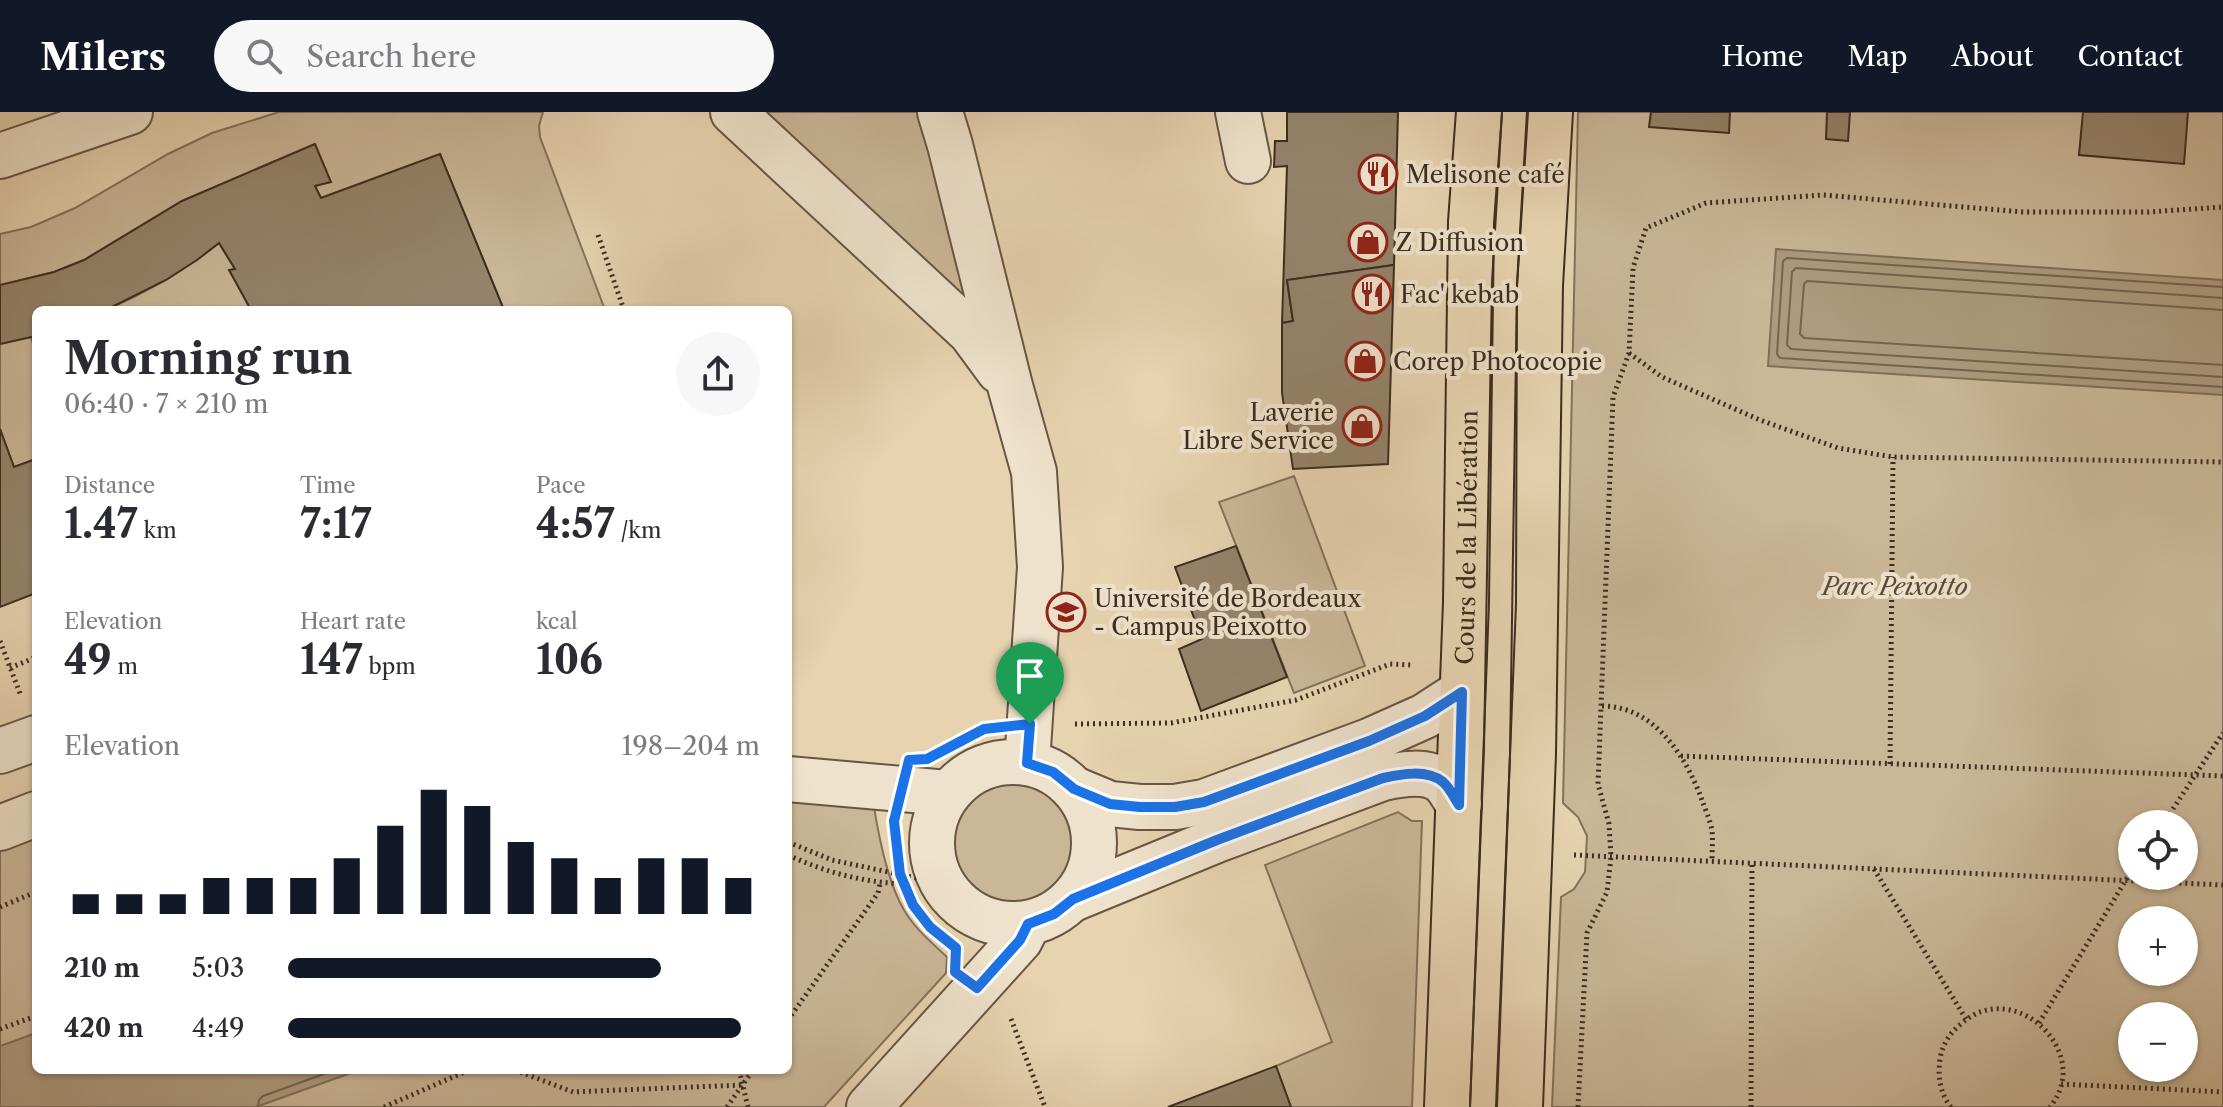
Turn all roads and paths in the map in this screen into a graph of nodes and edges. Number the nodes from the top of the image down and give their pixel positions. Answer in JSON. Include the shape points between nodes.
{"nodes":[{"id":1,"x":130,"y":112,"type":"edge"},
{"id":2,"x":733,"y":112,"type":"edge"},
{"id":3,"x":940,"y":112,"type":"edge"},
{"id":4,"x":1238,"y":112,"type":"edge"},
{"id":5,"x":1479,"y":112,"type":"edge"},
{"id":6,"x":1550,"y":112,"type":"edge"},
{"id":7,"x":0,"y":156,"type":"edge"},
{"id":8,"x":1248,"y":161,"type":"dead end"},
{"id":9,"x":2223,"y":207,"type":"edge"},
{"id":10,"x":598,"y":235,"type":"dead end"},
{"id":11,"x":623,"y":306,"type":"edge"},
{"id":12,"x":1629,"y":353,"type":"junction"},
{"id":13,"x":1010,"y":386,"type":"junction"},
{"id":14,"x":1893,"y":457,"type":"junction"},
{"id":15,"x":2223,"y":462,"type":"edge"},
{"id":16,"x":0,"y":641,"type":"edge"},
{"id":17,"x":32,"y":659,"type":"edge"},
{"id":18,"x":1425,"y":666,"type":"dead end"},
{"id":19,"x":10,"y":668,"type":"junction"},
{"id":20,"x":1462,"y":692,"type":"junction"},
{"id":21,"x":21,"y":697,"type":"dead end"},
{"id":22,"x":1602,"y":706,"type":"junction"},
{"id":23,"x":2223,"y":733,"type":"edge"},
{"id":24,"x":32,"y":739,"type":"edge"},
{"id":25,"x":1029,"y":743,"type":"junction"},
{"id":26,"x":950,"y":747,"type":"dead end"},
{"id":27,"x":0,"y":751,"type":"edge"},
{"id":28,"x":1681,"y":756,"type":"junction"},
{"id":29,"x":1890,"y":764,"type":"junction"},
{"id":30,"x":2195,"y":775,"type":"junction"},
{"id":31,"x":2223,"y":776,"type":"edge"},
{"id":32,"x":792,"y":779,"type":"edge"},
{"id":33,"x":903,"y":788,"type":"junction"},
{"id":34,"x":1074,"y":789,"type":"junction"},
{"id":35,"x":948,"y":793,"type":"junction"},
{"id":36,"x":1459,"y":805,"type":"junction"},
{"id":37,"x":2172,"y":810,"type":"edge"},
{"id":38,"x":32,"y":816,"type":"edge"},
{"id":39,"x":0,"y":828,"type":"edge"},
{"id":40,"x":792,"y":844,"type":"edge"},
{"id":41,"x":1530,"y":854,"type":"junction"},
{"id":42,"x":792,"y":857,"type":"edge"},
{"id":43,"x":1611,"y":857,"type":"junction"},
{"id":44,"x":1712,"y":861,"type":"junction"},
{"id":45,"x":1752,"y":863,"type":"junction"},
{"id":46,"x":1873,"y":869,"type":"junction"},
{"id":47,"x":914,"y":880,"type":"junction"},
{"id":48,"x":2118,"y":880,"type":"edge"},
{"id":49,"x":880,"y":883,"type":"junction"},
{"id":50,"x":2198,"y":884,"type":"edge"},
{"id":51,"x":2223,"y":885,"type":"edge"},
{"id":52,"x":2119,"y":890,"type":"edge"},
{"id":53,"x":32,"y":894,"type":"edge"},
{"id":54,"x":1073,"y":899,"type":"junction"},
{"id":55,"x":0,"y":907,"type":"edge"},
{"id":56,"x":1028,"y":924,"type":"junction"},
{"id":57,"x":977,"y":988,"type":"junction"},
{"id":58,"x":792,"y":1014,"type":"edge"},
{"id":59,"x":32,"y":1017,"type":"edge"},
{"id":60,"x":1966,"y":1019,"type":"junction"},
{"id":61,"x":2039,"y":1023,"type":"junction"},
{"id":62,"x":0,"y":1029,"type":"edge"},
{"id":63,"x":460,"y":1074,"type":"edge"},
{"id":64,"x":526,"y":1074,"type":"edge"},
{"id":65,"x":740,"y":1074,"type":"edge"},
{"id":66,"x":750,"y":1074,"type":"edge"},
{"id":67,"x":2061,"y":1084,"type":"junction"},
{"id":68,"x":742,"y":1085,"type":"junction"},
{"id":69,"x":2223,"y":1092,"type":"edge"},
{"id":70,"x":384,"y":1107,"type":"edge"},
{"id":71,"x":727,"y":1107,"type":"edge"},
{"id":72,"x":748,"y":1107,"type":"edge"},
{"id":73,"x":869,"y":1107,"type":"edge"},
{"id":74,"x":1045,"y":1107,"type":"edge"},
{"id":75,"x":1447,"y":1107,"type":"edge"},
{"id":76,"x":1520,"y":1107,"type":"edge"},
{"id":77,"x":1578,"y":1107,"type":"edge"},
{"id":78,"x":1751,"y":1107,"type":"edge"},
{"id":79,"x":1951,"y":1107,"type":"edge"},
{"id":80,"x":2050,"y":1107,"type":"edge"}],
"edges":[{"from":1,"to":7,"type":"street"},
{"from":2,"to":13,"type":"street","via":[[971,333]]},
{"from":3,"to":13,"type":"street"},
{"from":4,"to":8,"type":"street"},
{"from":5,"to":20,"type":"main road","name":"Cours de la Libération","via":[[1471,222]]},
{"from":6,"to":41,"type":"main road","via":[[1540,285]]},
{"from":9,"to":12,"type":"path","via":[[2023,212],[1823,195],[1706,203],[1646,228],[1633,268]]},
{"from":10,"to":11,"type":"path"},
{"from":12,"to":14,"type":"path","via":[[1662,377],[1760,420],[1838,448]]},
{"from":12,"to":22,"type":"path","via":[[1613,397]]},
{"from":13,"to":25,"type":"street","via":[[1034,472],[1040,567]]},
{"from":14,"to":15,"type":"path"},
{"from":14,"to":29,"type":"path"},
{"from":16,"to":19,"type":"path"},
{"from":17,"to":19,"type":"path"},
{"from":18,"to":25,"type":"path","via":[[1390,664],[1296,700]]},
{"from":19,"to":21,"type":"path"},
{"from":20,"to":34,"type":"street","via":[[1369,741],[1204,802],[1140,807],[1110,804]]},
{"from":20,"to":36,"type":"main road","name":"Cours de la Libération"},
{"from":22,"to":28,"type":"path","via":[[1633,712],[1652,724]]},
{"from":22,"to":43,"type":"path","via":[[1598,784]]},
{"from":23,"to":30,"type":"path"},
{"from":24,"to":27,"type":"street"},
{"from":25,"to":26,"type":"path","via":[[984,729]]},
{"from":25,"to":34,"type":"street"},
{"from":25,"to":35,"type":"street","via":[[1005,762],[964,778]]},
{"from":28,"to":29,"type":"path"},
{"from":28,"to":44,"type":"path","via":[[1712,828]]},
{"from":29,"to":30,"type":"path"},
{"from":30,"to":31,"type":"path"},
{"from":30,"to":37,"type":"path"},
{"from":32,"to":33,"type":"street"},
{"from":33,"to":35,"type":"street"},
{"from":33,"to":47,"type":"path","via":[[894,821]]},
{"from":34,"to":54,"type":"street","via":[[1094,832],[1094,856]]},
{"from":35,"to":47,"type":"street","via":[[935,817],[933,864]]},
{"from":36,"to":54,"type":"street","via":[[1435,778],[1403,773]]},
{"from":36,"to":75,"type":"main road","name":"Cours de la Libération"},
{"from":38,"to":39,"type":"street"},
{"from":40,"to":47,"type":"path","via":[[832,860]]},
{"from":41,"to":43,"type":"path"},
{"from":41,"to":76,"type":"main road"},
{"from":42,"to":49,"type":"path"},
{"from":43,"to":44,"type":"path"},
{"from":43,"to":77,"type":"path","via":[[1607,892],[1587,933]]},
{"from":44,"to":45,"type":"path"},
{"from":45,"to":46,"type":"path"},
{"from":45,"to":78,"type":"path"},
{"from":46,"to":48,"type":"path"},
{"from":46,"to":60,"type":"path"},
{"from":47,"to":49,"type":"path"},
{"from":47,"to":56,"type":"street","via":[[973,915],[1000,924]]},
{"from":47,"to":57,"type":"path","via":[[913,905],[956,948],[955,972]]},
{"from":49,"to":58,"type":"path"},
{"from":50,"to":51,"type":"path"},
{"from":52,"to":61,"type":"path"},
{"from":53,"to":55,"type":"path"},
{"from":54,"to":56,"type":"street"},
{"from":56,"to":57,"type":"street"},
{"from":57,"to":73,"type":"street"},
{"from":57,"to":74,"type":"path","via":[[1008,1012]]},
{"from":59,"to":62,"type":"path"},
{"from":60,"to":61,"type":"path","via":[[2003,1008]]},
{"from":60,"to":79,"type":"path","via":[[1947,1039],[1939,1066],[1940,1084]]},
{"from":61,"to":67,"type":"path","via":[[2059,1050]]},
{"from":63,"to":70,"type":"path"},
{"from":64,"to":68,"type":"path","via":[[573,1092]]},
{"from":65,"to":68,"type":"path"},
{"from":66,"to":68,"type":"path"},
{"from":67,"to":69,"type":"path"},
{"from":67,"to":80,"type":"path"},
{"from":68,"to":71,"type":"path"},
{"from":68,"to":72,"type":"path"}]}
